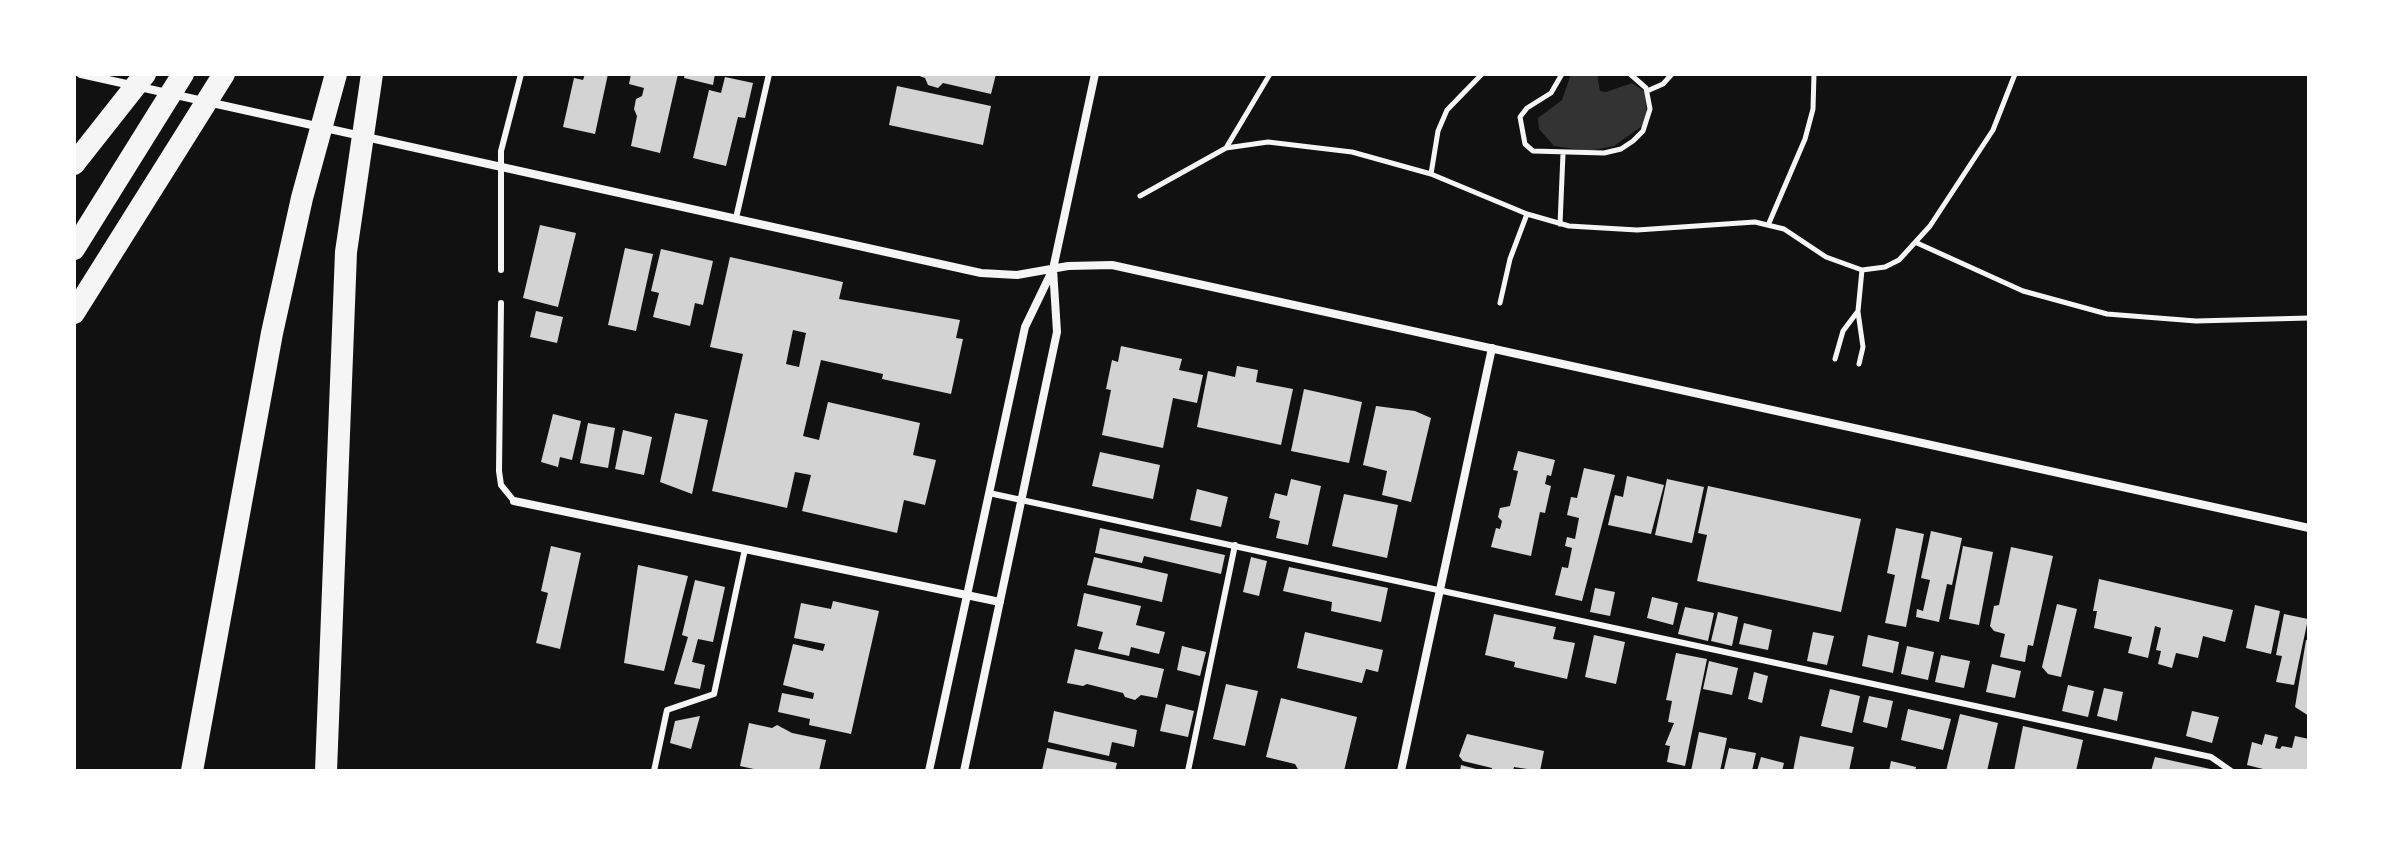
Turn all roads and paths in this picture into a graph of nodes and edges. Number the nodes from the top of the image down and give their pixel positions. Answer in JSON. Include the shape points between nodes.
{"nodes":[{"id":1,"x":81,"y":74,"type":"edge"},
{"id":2,"x":145,"y":74,"type":"edge"},
{"id":3,"x":183,"y":74,"type":"edge"},
{"id":4,"x":224,"y":74,"type":"edge"},
{"id":5,"x":336,"y":74,"type":"edge"},
{"id":6,"x":372,"y":74,"type":"edge"},
{"id":7,"x":521,"y":74,"type":"edge"},
{"id":8,"x":769,"y":74,"type":"edge"},
{"id":9,"x":1095,"y":74,"type":"edge"},
{"id":10,"x":1270,"y":74,"type":"edge"},
{"id":11,"x":1482,"y":74,"type":"edge"},
{"id":12,"x":1562,"y":74,"type":"edge"},
{"id":13,"x":1630,"y":74,"type":"edge"},
{"id":14,"x":1672,"y":74,"type":"edge"},
{"id":15,"x":1814,"y":74,"type":"edge"},
{"id":16,"x":2015,"y":74,"type":"edge"},
{"id":17,"x":1647,"y":91,"type":"junction"},
{"id":18,"x":1226,"y":148,"type":"junction"},
{"id":19,"x":1563,"y":154,"type":"junction"},
{"id":20,"x":74,"y":164,"type":"edge"},
{"id":21,"x":501,"y":166,"type":"junction"},
{"id":22,"x":1431,"y":174,"type":"junction"},
{"id":23,"x":1140,"y":196,"type":"dead end"},
{"id":24,"x":1527,"y":214,"type":"junction"},
{"id":25,"x":736,"y":218,"type":"junction"},
{"id":26,"x":1769,"y":223,"type":"junction"},
{"id":27,"x":1560,"y":224,"type":"junction"},
{"id":28,"x":1917,"y":243,"type":"junction"},
{"id":29,"x":74,"y":249,"type":"edge"},
{"id":30,"x":1053,"y":269,"type":"junction"},
{"id":31,"x":501,"y":270,"type":"dead end"},
{"id":32,"x":1862,"y":270,"type":"junction"},
{"id":33,"x":501,"y":303,"type":"dead end"},
{"id":34,"x":1500,"y":303,"type":"dead end"},
{"id":35,"x":1858,"y":311,"type":"junction"},
{"id":36,"x":74,"y":313,"type":"edge"},
{"id":37,"x":2309,"y":318,"type":"edge"},
{"id":38,"x":1492,"y":348,"type":"junction"},
{"id":39,"x":1835,"y":359,"type":"dead end"},
{"id":40,"x":1859,"y":364,"type":"dead end"},
{"id":41,"x":989,"y":493,"type":"junction"},
{"id":42,"x":1022,"y":500,"type":"junction"},
{"id":43,"x":514,"y":501,"type":"joint"},
{"id":44,"x":2309,"y":528,"type":"edge"},
{"id":45,"x":1235,"y":545,"type":"junction"},
{"id":46,"x":745,"y":549,"type":"junction"},
{"id":47,"x":1440,"y":589,"type":"junction"},
{"id":48,"x":967,"y":595,"type":"junction"},
{"id":49,"x":1000,"y":602,"type":"junction"},
{"id":50,"x":192,"y":771,"type":"edge"},
{"id":51,"x":326,"y":771,"type":"edge"},
{"id":52,"x":654,"y":771,"type":"edge"},
{"id":53,"x":929,"y":771,"type":"edge"},
{"id":54,"x":964,"y":771,"type":"edge"},
{"id":55,"x":1188,"y":771,"type":"edge"},
{"id":56,"x":1401,"y":771,"type":"edge"},
{"id":57,"x":2231,"y":771,"type":"edge"}],
"edges":[{"from":1,"to":21,"type":"street"},
{"from":2,"to":20,"type":"highway"},
{"from":3,"to":29,"type":"highway"},
{"from":4,"to":36,"type":"highway"},
{"from":5,"to":50,"type":"highway","via":[[272,333]]},
{"from":6,"to":51,"type":"highway","via":[[346,252]]},
{"from":7,"to":21,"type":"lane"},
{"from":8,"to":25,"type":"lane"},
{"from":9,"to":30,"type":"street"},
{"from":10,"to":18,"type":"path"},
{"from":11,"to":22,"type":"path","via":[[1447,110]]},
{"from":12,"to":19,"type":"path","via":[[1551,93],[1527,108],[1519,127],[1533,151]]},
{"from":13,"to":17,"type":"path"},
{"from":14,"to":17,"type":"path"},
{"from":15,"to":26,"type":"path","via":[[1805,139]]},
{"from":16,"to":28,"type":"path","via":[[1993,130]]},
{"from":17,"to":19,"type":"path","via":[[1648,120],[1633,141],[1604,153]]},
{"from":18,"to":22,"type":"path","via":[[1268,142],[1320,147]]},
{"from":18,"to":23,"type":"path"},
{"from":19,"to":27,"type":"path"},
{"from":21,"to":25,"type":"street"},
{"from":21,"to":31,"type":"lane"},
{"from":22,"to":24,"type":"path"},
{"from":24,"to":27,"type":"path"},
{"from":24,"to":34,"type":"path"},
{"from":25,"to":30,"type":"street","via":[[995,275]]},
{"from":26,"to":27,"type":"path","via":[[1637,230]]},
{"from":26,"to":32,"type":"path","via":[[1839,264]]},
{"from":28,"to":32,"type":"path","via":[[1885,267]]},
{"from":28,"to":37,"type":"path","via":[[2023,291],[2107,314],[2196,321]]},
{"from":30,"to":38,"type":"street","via":[[1112,265]]},
{"from":30,"to":41,"type":"street","via":[[1027,319]]},
{"from":30,"to":42,"type":"street","via":[[1057,332]]},
{"from":32,"to":35,"type":"path"},
{"from":33,"to":43,"type":"lane","via":[[499,471],[501,485]]},
{"from":35,"to":39,"type":"path","via":[[1843,331]]},
{"from":35,"to":40,"type":"path","via":[[1863,347]]},
{"from":38,"to":44,"type":"street"},
{"from":38,"to":47,"type":"street"},
{"from":41,"to":42,"type":"lane"},
{"from":41,"to":48,"type":"street"},
{"from":42,"to":45,"type":"lane"},
{"from":42,"to":49,"type":"street"},
{"from":43,"to":46,"type":"street"},
{"from":45,"to":47,"type":"lane"},
{"from":45,"to":55,"type":"lane"},
{"from":46,"to":48,"type":"street"},
{"from":46,"to":52,"type":"lane","via":[[714,694],[667,710]]},
{"from":47,"to":56,"type":"street"},
{"from":47,"to":57,"type":"lane","via":[[2211,757]]},
{"from":48,"to":49,"type":"street"},
{"from":48,"to":53,"type":"street"},
{"from":49,"to":54,"type":"street"}]}
